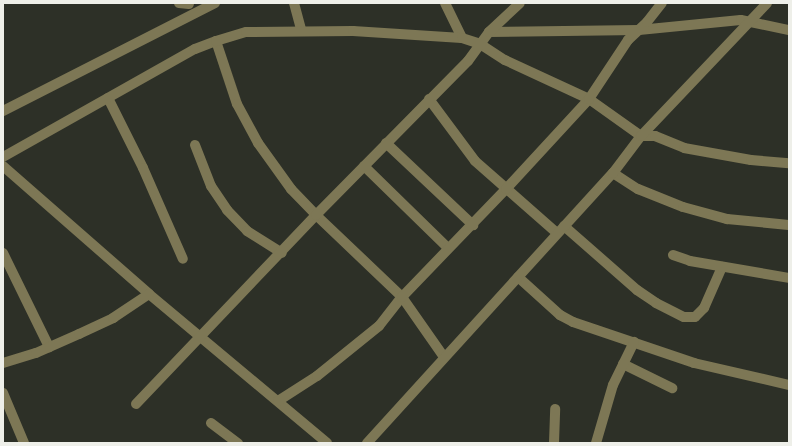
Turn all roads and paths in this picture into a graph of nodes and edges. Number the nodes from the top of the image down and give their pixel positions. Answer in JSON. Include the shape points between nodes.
{"nodes":[{"id":1,"x":178,"y":3,"type":"edge"},
{"id":2,"x":215,"y":3,"type":"edge"},
{"id":3,"x":294,"y":3,"type":"edge"},
{"id":4,"x":445,"y":3,"type":"edge"},
{"id":5,"x":520,"y":3,"type":"edge"},
{"id":6,"x":662,"y":3,"type":"edge"},
{"id":7,"x":767,"y":3,"type":"edge"},
{"id":8,"x":190,"y":6,"type":"edge"},
{"id":9,"x":750,"y":21,"type":"junction"},
{"id":10,"x":301,"y":30,"type":"junction"},
{"id":11,"x":639,"y":30,"type":"junction"},
{"id":12,"x":789,"y":30,"type":"edge"},
{"id":13,"x":490,"y":32,"type":"junction"},
{"id":14,"x":462,"y":38,"type":"junction"},
{"id":15,"x":216,"y":41,"type":"junction"},
{"id":16,"x":480,"y":44,"type":"junction"},
{"id":17,"x":108,"y":98,"type":"junction"},
{"id":18,"x":429,"y":99,"type":"junction"},
{"id":19,"x":589,"y":99,"type":"junction"},
{"id":20,"x":3,"y":111,"type":"edge"},
{"id":21,"x":641,"y":136,"type":"junction"},
{"id":22,"x":386,"y":143,"type":"junction"},
{"id":23,"x":195,"y":145,"type":"dead end"},
{"id":24,"x":3,"y":157,"type":"edge"},
{"id":25,"x":789,"y":163,"type":"edge"},
{"id":26,"x":3,"y":166,"type":"edge"},
{"id":27,"x":364,"y":166,"type":"junction"},
{"id":28,"x":613,"y":173,"type":"junction"},
{"id":29,"x":506,"y":189,"type":"junction"},
{"id":30,"x":316,"y":215,"type":"junction"},
{"id":31,"x":473,"y":224,"type":"junction"},
{"id":32,"x":789,"y":225,"type":"edge"},
{"id":33,"x":560,"y":230,"type":"junction"},
{"id":34,"x":448,"y":248,"type":"junction"},
{"id":35,"x":3,"y":253,"type":"edge"},
{"id":36,"x":282,"y":253,"type":"junction"},
{"id":37,"x":673,"y":255,"type":"dead end"},
{"id":38,"x":183,"y":259,"type":"dead end"},
{"id":39,"x":722,"y":267,"type":"junction"},
{"id":40,"x":518,"y":277,"type":"junction"},
{"id":41,"x":789,"y":278,"type":"edge"},
{"id":42,"x":149,"y":294,"type":"junction"},
{"id":43,"x":402,"y":297,"type":"junction"},
{"id":44,"x":201,"y":338,"type":"junction"},
{"id":45,"x":634,"y":342,"type":"junction"},
{"id":46,"x":49,"y":348,"type":"junction"},
{"id":47,"x":444,"y":357,"type":"junction"},
{"id":48,"x":3,"y":363,"type":"edge"},
{"id":49,"x":623,"y":364,"type":"junction"},
{"id":50,"x":789,"y":385,"type":"edge"},
{"id":51,"x":672,"y":388,"type":"dead end"},
{"id":52,"x":3,"y":392,"type":"edge"},
{"id":53,"x":278,"y":401,"type":"junction"},
{"id":54,"x":136,"y":404,"type":"dead end"},
{"id":55,"x":555,"y":409,"type":"dead end"},
{"id":56,"x":7,"y":414,"type":"edge"},
{"id":57,"x":211,"y":423,"type":"dead end"},
{"id":58,"x":24,"y":443,"type":"edge"},
{"id":59,"x":238,"y":443,"type":"edge"},
{"id":60,"x":326,"y":443,"type":"edge"},
{"id":61,"x":367,"y":443,"type":"edge"},
{"id":62,"x":554,"y":443,"type":"edge"},
{"id":63,"x":596,"y":443,"type":"edge"}],
"edges":[{"from":1,"to":8,"type":"street"},
{"from":2,"to":8,"type":"street"},
{"from":3,"to":10,"type":"street"},
{"from":4,"to":14,"type":"street"},
{"from":5,"to":13,"type":"street"},
{"from":6,"to":11,"type":"street"},
{"from":7,"to":9,"type":"street"},
{"from":8,"to":20,"type":"street","via":[[170,28]]},
{"from":9,"to":11,"type":"street"},
{"from":9,"to":12,"type":"street","via":[[768,28]]},
{"from":9,"to":21,"type":"street"},
{"from":10,"to":14,"type":"street"},
{"from":10,"to":15,"type":"street","via":[[246,32]]},
{"from":11,"to":13,"type":"street"},
{"from":11,"to":19,"type":"street","via":[[628,40]]},
{"from":13,"to":16,"type":"street"},
{"from":14,"to":16,"type":"street"},
{"from":15,"to":17,"type":"street","via":[[195,49]]},
{"from":15,"to":30,"type":"street","via":[[236,104],[258,143],[291,188]]},
{"from":16,"to":18,"type":"street","via":[[468,61]]},
{"from":16,"to":19,"type":"street","via":[[505,60]]},
{"from":17,"to":24,"type":"street"},
{"from":17,"to":38,"type":"street","via":[[143,168]]},
{"from":18,"to":22,"type":"street"},
{"from":18,"to":29,"type":"street","via":[[475,161]]},
{"from":19,"to":21,"type":"street"},
{"from":19,"to":29,"type":"street"},
{"from":21,"to":25,"type":"street","via":[[655,136],[684,148],[752,160]]},
{"from":21,"to":28,"type":"street"},
{"from":22,"to":27,"type":"street"},
{"from":22,"to":31,"type":"street"},
{"from":23,"to":36,"type":"street","via":[[211,186],[227,210],[247,231]]},
{"from":26,"to":42,"type":"street"},
{"from":27,"to":30,"type":"street"},
{"from":27,"to":34,"type":"street"},
{"from":28,"to":32,"type":"street","via":[[638,189],[683,207],[727,219]]},
{"from":28,"to":33,"type":"street"},
{"from":29,"to":31,"type":"street"},
{"from":29,"to":33,"type":"street"},
{"from":30,"to":36,"type":"street"},
{"from":30,"to":43,"type":"street"},
{"from":31,"to":34,"type":"street"},
{"from":33,"to":39,"type":"street","via":[[636,290],[684,317],[695,317],[704,308]]},
{"from":33,"to":40,"type":"street"},
{"from":34,"to":43,"type":"street"},
{"from":35,"to":46,"type":"street"},
{"from":36,"to":44,"type":"street"},
{"from":37,"to":39,"type":"street"},
{"from":39,"to":41,"type":"street"},
{"from":40,"to":45,"type":"street","via":[[560,315],[573,322]]},
{"from":40,"to":47,"type":"street"},
{"from":42,"to":44,"type":"street"},
{"from":42,"to":46,"type":"street","via":[[112,318]]},
{"from":43,"to":47,"type":"street"},
{"from":43,"to":53,"type":"street","via":[[379,326],[317,376]]},
{"from":44,"to":53,"type":"street"},
{"from":44,"to":54,"type":"street"},
{"from":45,"to":49,"type":"street"},
{"from":45,"to":50,"type":"street","via":[[694,363]]},
{"from":46,"to":48,"type":"street"},
{"from":47,"to":61,"type":"street"},
{"from":49,"to":51,"type":"street"},
{"from":49,"to":63,"type":"street","via":[[613,385]]},
{"from":52,"to":56,"type":"street"},
{"from":53,"to":60,"type":"street"},
{"from":55,"to":62,"type":"street"},
{"from":56,"to":58,"type":"street"},
{"from":57,"to":59,"type":"street"}]}
